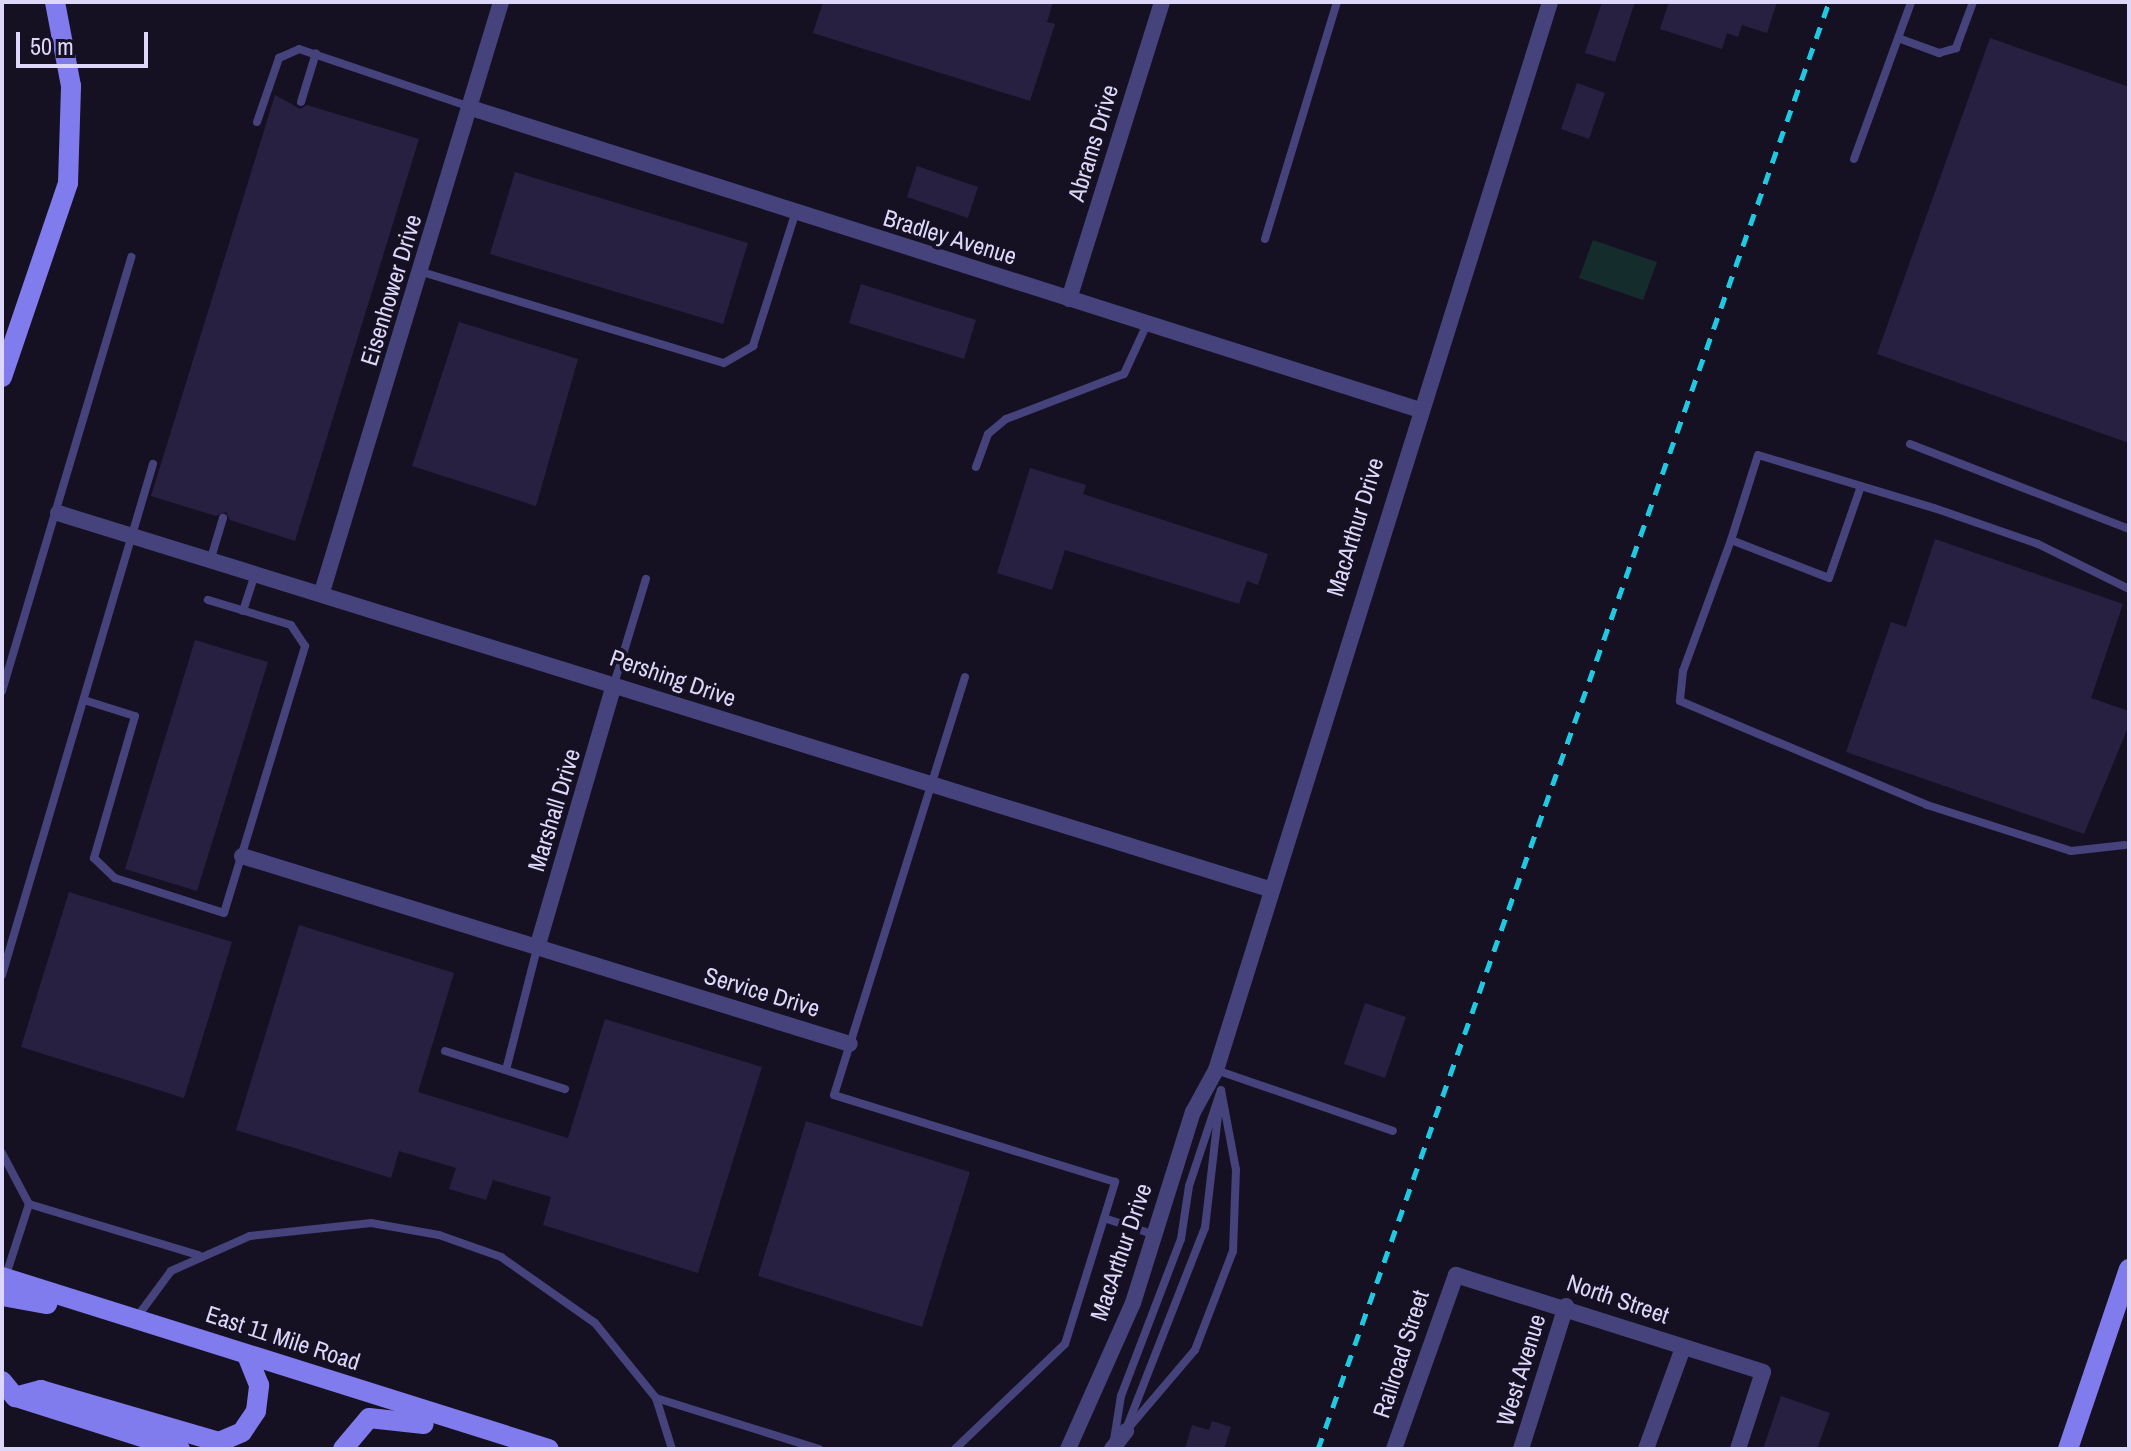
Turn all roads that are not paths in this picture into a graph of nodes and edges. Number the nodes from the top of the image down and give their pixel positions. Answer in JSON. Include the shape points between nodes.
{"nodes":[{"id":1,"x":55,"y":2,"type":"edge"},
{"id":2,"x":501,"y":2,"type":"edge"},
{"id":3,"x":1162,"y":2,"type":"edge"},
{"id":4,"x":1337,"y":2,"type":"edge"},
{"id":5,"x":1550,"y":2,"type":"edge"},
{"id":6,"x":1911,"y":2,"type":"edge"},
{"id":7,"x":1973,"y":2,"type":"edge"},
{"id":8,"x":1898,"y":38,"type":"junction"},
{"id":9,"x":316,"y":53,"type":"junction"},
{"id":10,"x":301,"y":102,"type":"dead end"},
{"id":11,"x":471,"y":108,"type":"junction"},
{"id":12,"x":257,"y":122,"type":"dead end"},
{"id":13,"x":1854,"y":159,"type":"dead end"},
{"id":14,"x":795,"y":214,"type":"junction"},
{"id":15,"x":1265,"y":239,"type":"dead end"},
{"id":16,"x":131,"y":257,"type":"dead end"},
{"id":17,"x":422,"y":272,"type":"junction"},
{"id":18,"x":1069,"y":299,"type":"junction"},
{"id":19,"x":1147,"y":324,"type":"junction"},
{"id":20,"x":2,"y":377,"type":"edge"},
{"id":21,"x":1417,"y":409,"type":"junction"},
{"id":22,"x":1910,"y":444,"type":"dead end"},
{"id":23,"x":153,"y":464,"type":"dead end"},
{"id":24,"x":976,"y":467,"type":"dead end"},
{"id":25,"x":1861,"y":486,"type":"junction"},
{"id":26,"x":58,"y":513,"type":"junction"},
{"id":27,"x":223,"y":518,"type":"dead end"},
{"id":28,"x":2129,"y":529,"type":"edge"},
{"id":29,"x":135,"y":534,"type":"junction"},
{"id":30,"x":1731,"y":540,"type":"junction"},
{"id":31,"x":211,"y":558,"type":"junction"},
{"id":32,"x":255,"y":571,"type":"junction"},
{"id":33,"x":646,"y":579,"type":"dead end"},
{"id":34,"x":2129,"y":589,"type":"edge"},
{"id":35,"x":322,"y":592,"type":"junction"},
{"id":36,"x":208,"y":600,"type":"dead end"},
{"id":37,"x":243,"y":611,"type":"junction"},
{"id":38,"x":965,"y":677,"type":"dead end"},
{"id":39,"x":614,"y":685,"type":"junction"},
{"id":40,"x":2,"y":691,"type":"edge"},
{"id":41,"x":87,"y":701,"type":"junction"},
{"id":42,"x":931,"y":786,"type":"junction"},
{"id":43,"x":2129,"y":834,"type":"edge"},
{"id":44,"x":2127,"y":846,"type":"edge"},
{"id":45,"x":242,"y":856,"type":"junction"},
{"id":46,"x":1272,"y":890,"type":"junction"},
{"id":47,"x":537,"y":948,"type":"junction"},
{"id":48,"x":2,"y":975,"type":"edge"},
{"id":49,"x":850,"y":1044,"type":"junction"},
{"id":50,"x":445,"y":1051,"type":"dead end"},
{"id":51,"x":506,"y":1070,"type":"junction"},
{"id":52,"x":1216,"y":1070,"type":"junction"},
{"id":53,"x":565,"y":1089,"type":"dead end"},
{"id":54,"x":1221,"y":1090,"type":"junction"},
{"id":55,"x":1393,"y":1131,"type":"dead end"},
{"id":56,"x":2,"y":1153,"type":"edge"},
{"id":57,"x":29,"y":1204,"type":"junction"},
{"id":58,"x":1104,"y":1218,"type":"junction"},
{"id":59,"x":1155,"y":1235,"type":"junction"},
{"id":60,"x":198,"y":1255,"type":"junction"},
{"id":61,"x":2129,"y":1269,"type":"edge"},
{"id":62,"x":1456,"y":1275,"type":"joint"},
{"id":63,"x":3,"y":1284,"type":"edge"},
{"id":64,"x":1566,"y":1306,"type":"junction"},
{"id":65,"x":136,"y":1319,"type":"junction"},
{"id":66,"x":1683,"y":1348,"type":"junction"},
{"id":67,"x":247,"y":1355,"type":"junction"},
{"id":68,"x":6,"y":1390,"type":"edge"},
{"id":69,"x":656,"y":1398,"type":"junction"},
{"id":70,"x":1126,"y":1431,"type":"junction"},
{"id":71,"x":1113,"y":1447,"type":"edge"},
{"id":72,"x":180,"y":1449,"type":"edge"},
{"id":73,"x":343,"y":1449,"type":"edge"},
{"id":74,"x":504,"y":1449,"type":"edge"},
{"id":75,"x":549,"y":1449,"type":"edge"},
{"id":76,"x":672,"y":1449,"type":"edge"},
{"id":77,"x":819,"y":1449,"type":"edge"},
{"id":78,"x":955,"y":1449,"type":"edge"},
{"id":79,"x":1068,"y":1449,"type":"edge"},
{"id":80,"x":1394,"y":1449,"type":"edge"},
{"id":81,"x":1521,"y":1449,"type":"edge"},
{"id":82,"x":1646,"y":1449,"type":"edge"},
{"id":83,"x":1738,"y":1449,"type":"edge"},
{"id":84,"x":2068,"y":1449,"type":"edge"}],
"edges":[{"from":1,"to":20,"type":"main road","via":[[71,86],[68,183]]},
{"from":2,"to":11,"type":"street","name":"Eisenhower Drive"},
{"from":3,"to":18,"type":"street","name":"Abrams Drive"},
{"from":4,"to":15,"type":"lane"},
{"from":5,"to":21,"type":"street","name":"MacArthur Drive"},
{"from":6,"to":8,"type":"lane"},
{"from":7,"to":8,"type":"lane","via":[[1956,48],[1939,53]]},
{"from":8,"to":13,"type":"lane"},
{"from":9,"to":10,"type":"lane"},
{"from":9,"to":11,"type":"lane"},
{"from":9,"to":12,"type":"lane","via":[[294,50],[279,58]]},
{"from":11,"to":14,"type":"street","name":"Bradley Avenue"},
{"from":11,"to":17,"type":"street","name":"Eisenhower Drive"},
{"from":14,"to":17,"type":"lane","via":[[753,346],[724,363]]},
{"from":14,"to":18,"type":"street","name":"Bradley Avenue"},
{"from":16,"to":26,"type":"lane"},
{"from":17,"to":35,"type":"street","name":"Eisenhower Drive"},
{"from":18,"to":19,"type":"street","name":"Bradley Avenue"},
{"from":19,"to":21,"type":"street","name":"Bradley Avenue"},
{"from":19,"to":24,"type":"lane","via":[[1124,374],[1006,419],[988,434]]},
{"from":21,"to":46,"type":"street","name":"MacArthur Drive"},
{"from":22,"to":28,"type":"lane"},
{"from":23,"to":29,"type":"lane"},
{"from":25,"to":30,"type":"lane","via":[[1758,455]]},
{"from":25,"to":30,"type":"lane","via":[[1829,578]]},
{"from":25,"to":34,"type":"lane","via":[[2038,544]]},
{"from":26,"to":29,"type":"street","name":"Pershing Drive"},
{"from":26,"to":40,"type":"lane"},
{"from":27,"to":31,"type":"lane"},
{"from":29,"to":31,"type":"street","name":"Pershing Drive"},
{"from":29,"to":41,"type":"lane"},
{"from":30,"to":44,"type":"lane","via":[[1683,671],[1680,701],[1927,805],[2071,851]]},
{"from":31,"to":32,"type":"street","name":"Pershing Drive"},
{"from":32,"to":35,"type":"street","name":"Pershing Drive"},
{"from":32,"to":37,"type":"lane"},
{"from":33,"to":39,"type":"lane"},
{"from":35,"to":39,"type":"street","name":"Pershing Drive"},
{"from":36,"to":37,"type":"lane"},
{"from":37,"to":45,"type":"lane","via":[[296,628],[305,646]]},
{"from":38,"to":42,"type":"lane"},
{"from":39,"to":42,"type":"street","name":"Pershing Drive"},
{"from":39,"to":47,"type":"street","name":"Marshall Drive"},
{"from":41,"to":45,"type":"lane","via":[[135,716],[94,858],[115,878],[224,913]]},
{"from":41,"to":48,"type":"lane"},
{"from":42,"to":46,"type":"street","name":"Pershing Drive"},
{"from":42,"to":49,"type":"lane"},
{"from":43,"to":44,"type":"lane"},
{"from":45,"to":47,"type":"street","name":"Service Drive"},
{"from":46,"to":52,"type":"street","name":"MacArthur Drive"},
{"from":47,"to":49,"type":"street","name":"Service Drive"},
{"from":47,"to":51,"type":"lane"},
{"from":49,"to":58,"type":"lane","via":[[834,1095],[1115,1182]]},
{"from":50,"to":51,"type":"lane"},
{"from":51,"to":53,"type":"lane"},
{"from":52,"to":54,"type":"street"},
{"from":52,"to":55,"type":"lane"},
{"from":52,"to":59,"type":"street","name":"MacArthur Drive","via":[[1193,1112]]},
{"from":54,"to":70,"type":"lane","via":[[1205,1228]]},
{"from":54,"to":70,"type":"lane","via":[[1236,1170],[1233,1251],[1195,1350]]},
{"from":54,"to":71,"type":"lane","via":[[1189,1186],[1181,1239],[1121,1396]]},
{"from":56,"to":57,"type":"lane"},
{"from":57,"to":60,"type":"lane"},
{"from":57,"to":63,"type":"lane"},
{"from":58,"to":59,"type":"lane"},
{"from":58,"to":78,"type":"lane","via":[[1065,1344]]},
{"from":59,"to":79,"type":"street","name":"MacArthur Drive"},
{"from":60,"to":65,"type":"lane","via":[[160,1282]]},
{"from":60,"to":69,"type":"lane","via":[[250,1236],[330,1224],[453,1239],[501,1257],[566,1299],[620,1348]]},
{"from":61,"to":84,"type":"main road"},
{"from":62,"to":64,"type":"street","name":"North Street"},
{"from":62,"to":80,"type":"street","name":"Railroad Street"},
{"from":63,"to":65,"type":"main road","name":"East 11 Mile Road"},
{"from":64,"to":66,"type":"street","name":"North Street"},
{"from":64,"to":81,"type":"street","name":"West Avenue"},
{"from":65,"to":67,"type":"main road","name":"East 11 Mile Road"},
{"from":66,"to":82,"type":"street"},
{"from":66,"to":83,"type":"street","name":"North Street","via":[[1763,1372]]},
{"from":67,"to":68,"type":"main road","via":[[258,1403],[247,1426],[228,1441],[200,1440],[41,1390]]},
{"from":67,"to":75,"type":"main road","name":"East 11 Mile Road"},
{"from":68,"to":72,"type":"main road"},
{"from":69,"to":76,"type":"lane"},
{"from":69,"to":77,"type":"lane"},
{"from":70,"to":71,"type":"street"},
{"from":73,"to":74,"type":"main road","via":[[356,1426],[378,1415]]}]}
